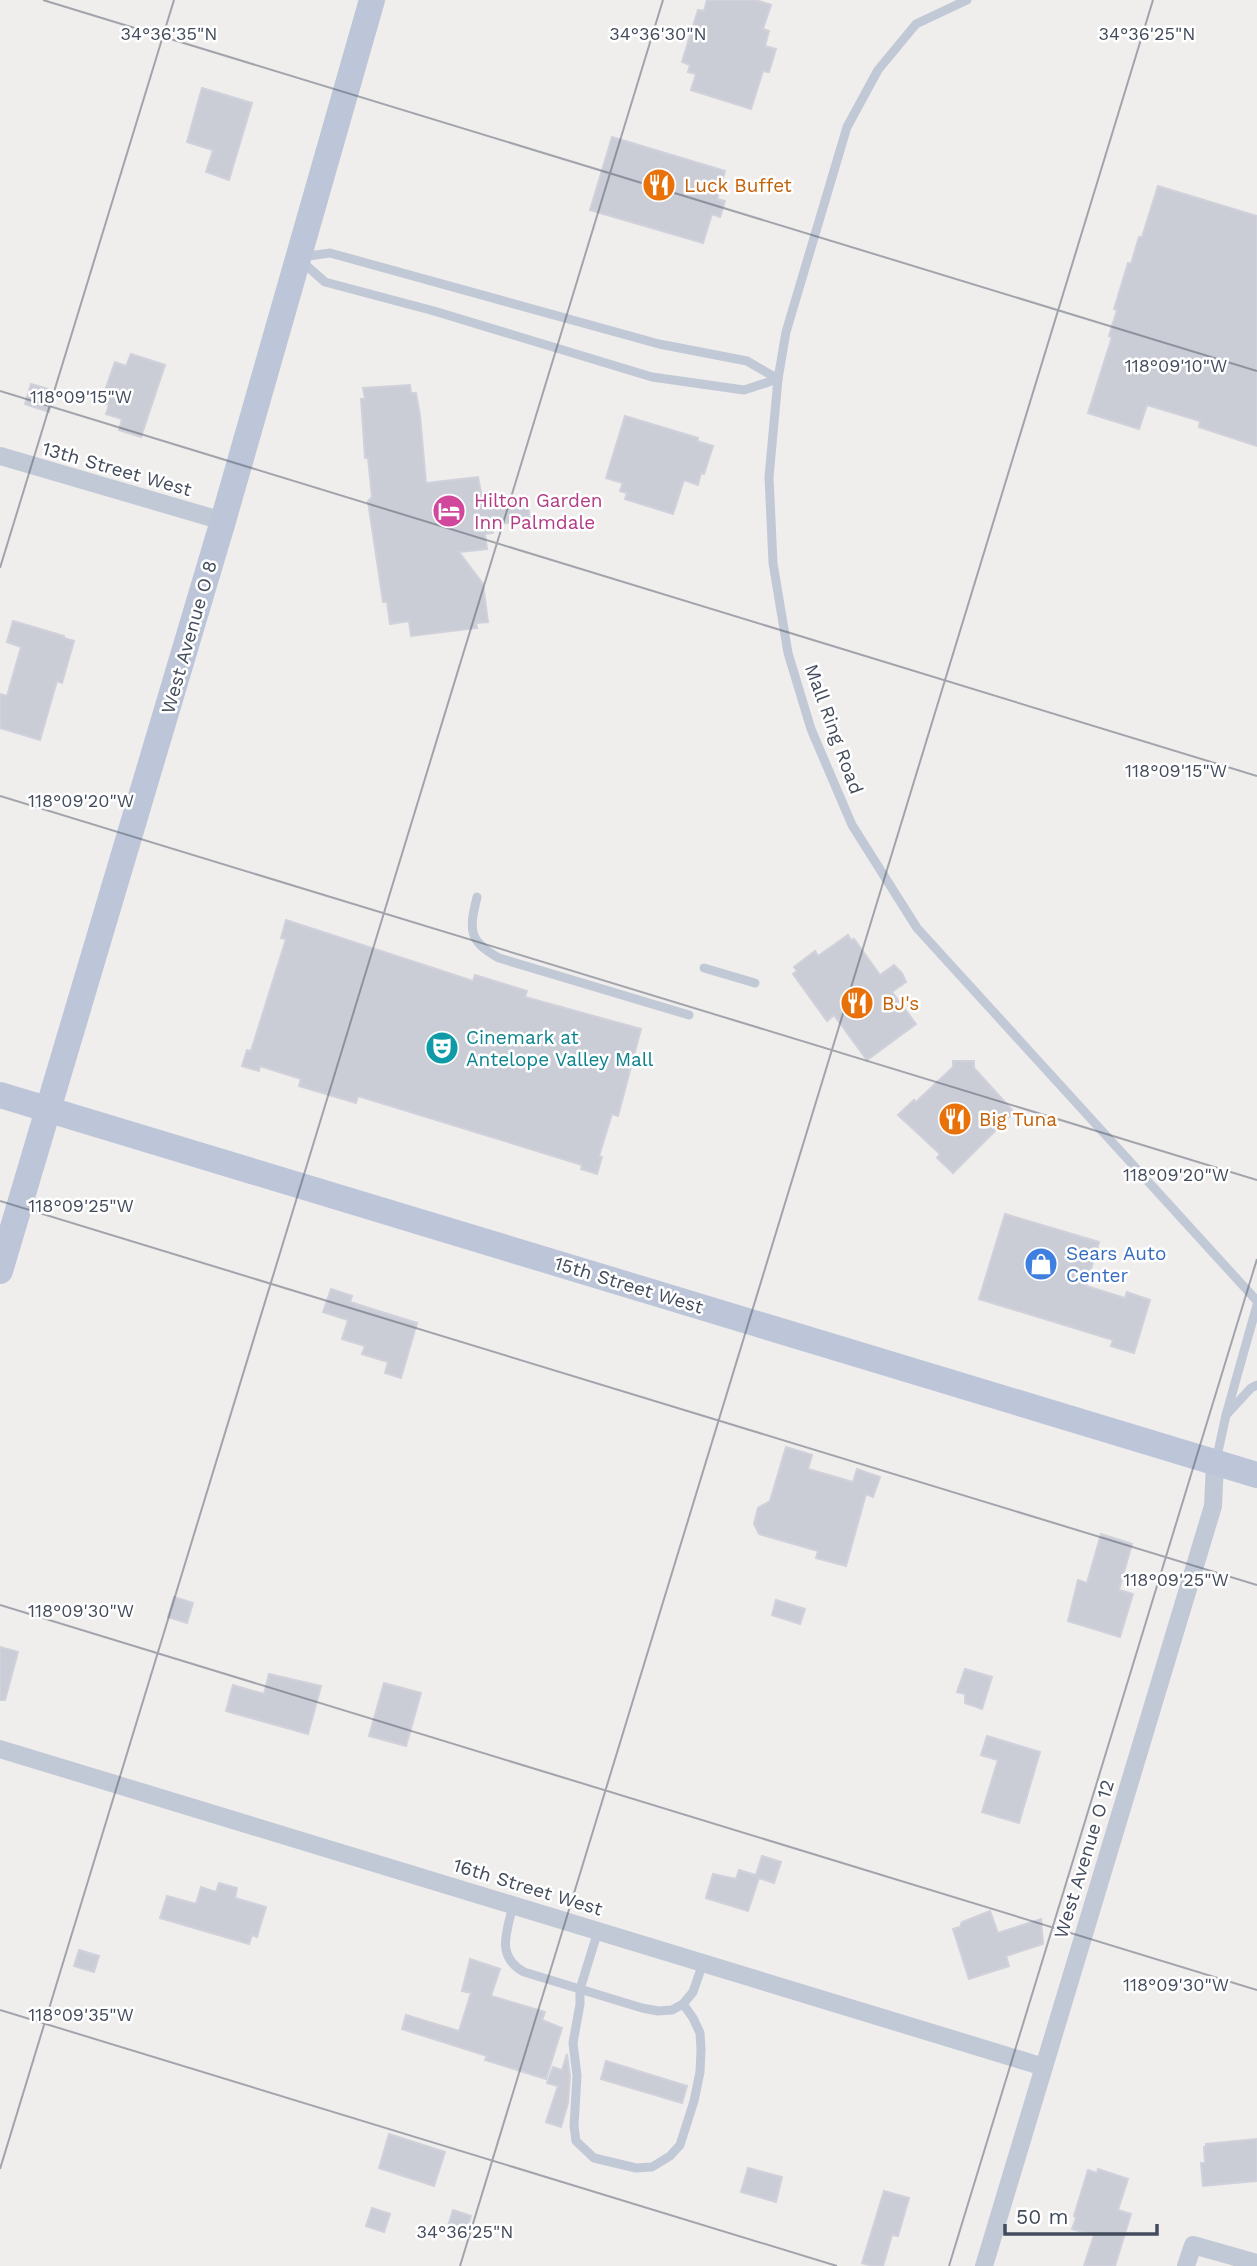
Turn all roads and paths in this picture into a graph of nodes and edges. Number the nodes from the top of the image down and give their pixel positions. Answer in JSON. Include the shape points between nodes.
{"nodes":[{"id":1,"x":372,"y":0,"type":"edge"},
{"id":2,"x":967,"y":0,"type":"edge"},
{"id":3,"x":297,"y":258,"type":"junction"},
{"id":4,"x":778,"y":379,"type":"junction"},
{"id":5,"x":0,"y":456,"type":"edge"},
{"id":6,"x":223,"y":522,"type":"junction"},
{"id":7,"x":477,"y":897,"type":"dead end"},
{"id":8,"x":704,"y":968,"type":"dead end"},
{"id":9,"x":755,"y":983,"type":"dead end"},
{"id":10,"x":690,"y":1015,"type":"dead end"},
{"id":11,"x":0,"y":1095,"type":"edge"},
{"id":12,"x":50,"y":1110,"type":"junction"},
{"id":13,"x":0,"y":1271,"type":"edge"},
{"id":14,"x":1257,"y":1303,"type":"edge"},
{"id":15,"x":1257,"y":1385,"type":"edge"},
{"id":16,"x":1226,"y":1415,"type":"junction"},
{"id":17,"x":1215,"y":1463,"type":"junction"},
{"id":18,"x":1257,"y":1475,"type":"edge"},
{"id":19,"x":0,"y":1749,"type":"edge"},
{"id":20,"x":513,"y":1905,"type":"junction"},
{"id":21,"x":598,"y":1931,"type":"junction"},
{"id":22,"x":703,"y":1963,"type":"junction"},
{"id":23,"x":580,"y":1989,"type":"junction"},
{"id":24,"x":684,"y":2004,"type":"junction"},
{"id":25,"x":1044,"y":2067,"type":"junction"},
{"id":26,"x":1257,"y":2263,"type":"edge"},
{"id":27,"x":984,"y":2266,"type":"edge"},
{"id":28,"x":1186,"y":2266,"type":"edge"}],
"edges":[{"from":1,"to":3,"type":"street","name":"West Avenue O 8"},
{"from":2,"to":4,"type":"lane","name":"Mall Ring Road","via":[[916,24],[878,70],[847,127],[786,332]]},
{"from":3,"to":4,"type":"lane","via":[[330,253],[659,344],[747,362]]},
{"from":3,"to":4,"type":"lane","via":[[325,282],[652,377],[744,390]]},
{"from":3,"to":6,"type":"street","name":"West Avenue O 8"},
{"from":4,"to":14,"type":"lane","name":"Mall Ring Road","via":[[769,477],[773,563],[788,653],[805,711],[852,825],[918,928]]},
{"from":5,"to":6,"type":"street","name":"13th Street West"},
{"from":6,"to":12,"type":"street","name":"West Avenue O 8"},
{"from":7,"to":10,"type":"lane","via":[[471,920],[476,940],[499,958]]},
{"from":8,"to":9,"type":"lane"},
{"from":11,"to":12,"type":"street","name":"15th Street West"},
{"from":12,"to":13,"type":"street","name":"West Avenue O 8"},
{"from":12,"to":17,"type":"street","name":"15th Street West"},
{"from":14,"to":16,"type":"lane"},
{"from":15,"to":16,"type":"lane"},
{"from":16,"to":17,"type":"lane"},
{"from":17,"to":18,"type":"street","name":"15th Street West"},
{"from":17,"to":25,"type":"street","name":"West Avenue O 12","via":[[1213,1506]]},
{"from":19,"to":20,"type":"street","name":"16th Street West"},
{"from":20,"to":21,"type":"street","name":"16th Street West"},
{"from":20,"to":23,"type":"lane","via":[[504,1946],[514,1966]]},
{"from":21,"to":22,"type":"street","name":"16th Street West"},
{"from":21,"to":23,"type":"lane"},
{"from":22,"to":24,"type":"lane","via":[[694,1992]]},
{"from":22,"to":25,"type":"street","name":"16th Street West"},
{"from":23,"to":24,"type":"lane","via":[[658,2011]]},
{"from":23,"to":24,"type":"lane","via":[[573,2043],[576,2141],[594,2158],[636,2168],[652,2168],[670,2156],[684,2138],[701,2050],[700,2033]]},
{"from":25,"to":27,"type":"street","name":"West Avenue O 12"},
{"from":26,"to":28,"type":"street","via":[[1193,2245]]}]}
